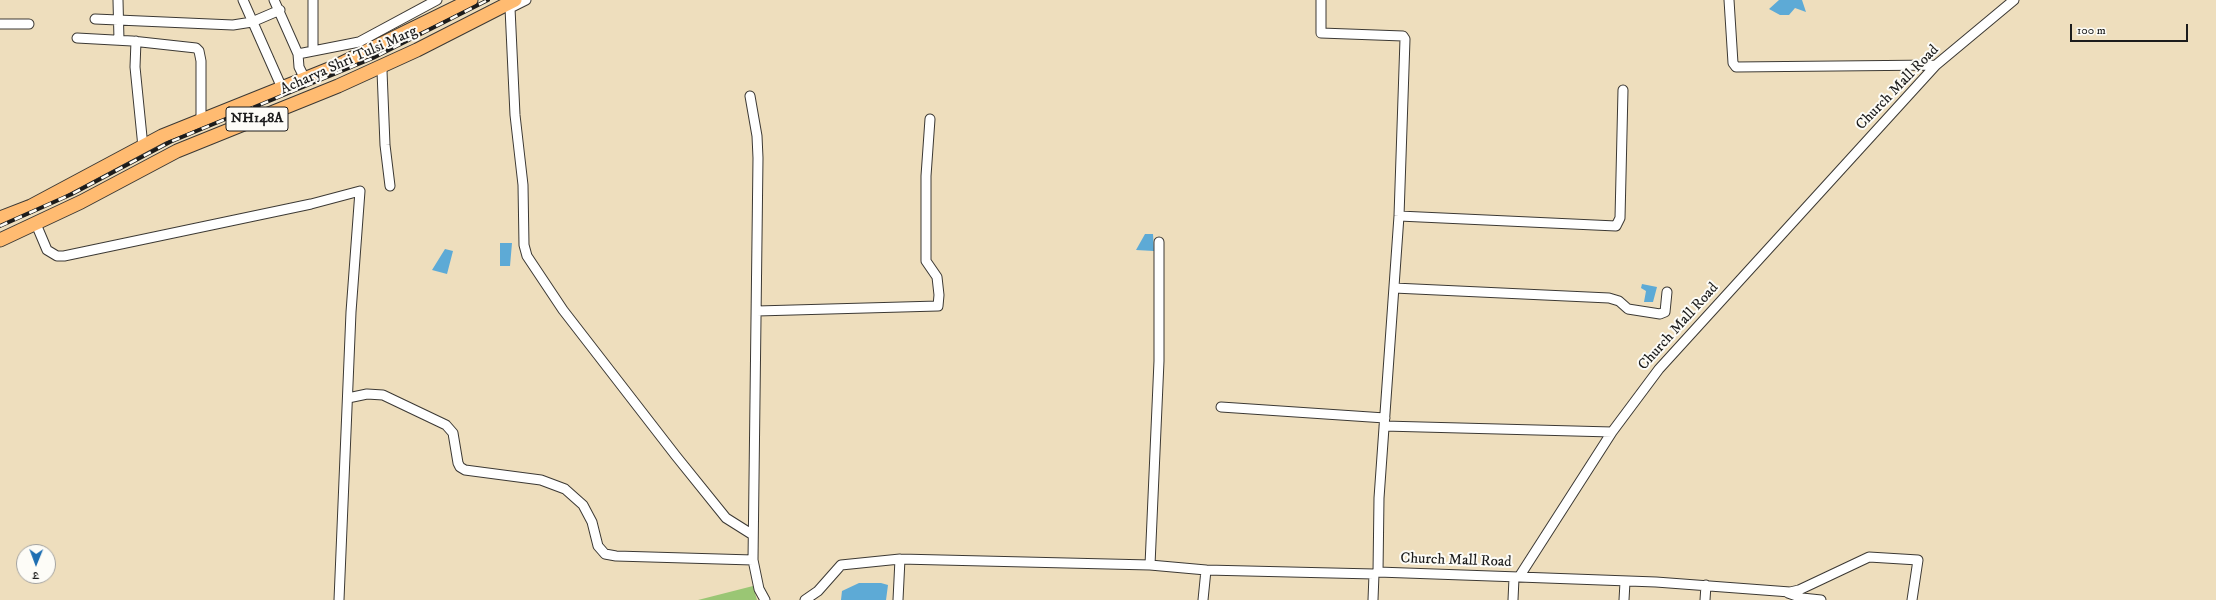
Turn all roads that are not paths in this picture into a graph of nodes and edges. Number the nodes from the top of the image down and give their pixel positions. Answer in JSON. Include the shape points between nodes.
{"nodes":[{"id":1,"x":118,"y":0,"type":"edge"},
{"id":2,"x":243,"y":0,"type":"edge"},
{"id":3,"x":274,"y":0,"type":"edge"},
{"id":4,"x":313,"y":0,"type":"edge"},
{"id":5,"x":437,"y":0,"type":"edge"},
{"id":6,"x":471,"y":0,"type":"edge"},
{"id":7,"x":526,"y":0,"type":"edge"},
{"id":8,"x":1321,"y":0,"type":"edge"},
{"id":9,"x":1729,"y":0,"type":"edge"},
{"id":10,"x":2014,"y":0,"type":"edge"},
{"id":11,"x":512,"y":4,"type":"edge"},
{"id":12,"x":280,"y":10,"type":"junction"},
{"id":13,"x":95,"y":19,"type":"dead end"},
{"id":14,"x":118,"y":21,"type":"junction"},
{"id":15,"x":252,"y":22,"type":"junction"},
{"id":16,"x":0,"y":24,"type":"edge"},
{"id":17,"x":29,"y":24,"type":"dead end"},
{"id":18,"x":77,"y":38,"type":"dead end"},
{"id":19,"x":119,"y":40,"type":"junction"},
{"id":20,"x":136,"y":41,"type":"junction"},
{"id":21,"x":313,"y":51,"type":"junction"},
{"id":22,"x":298,"y":54,"type":"junction"},
{"id":23,"x":1936,"y":65,"type":"junction"},
{"id":24,"x":334,"y":67,"type":"junction"},
{"id":25,"x":382,"y":71,"type":"junction"},
{"id":26,"x":305,"y":79,"type":"junction"},
{"id":27,"x":344,"y":83,"type":"junction"},
{"id":28,"x":282,"y":88,"type":"junction"},
{"id":29,"x":1623,"y":90,"type":"dead end"},
{"id":30,"x":750,"y":96,"type":"dead end"},
{"id":31,"x":930,"y":119,"type":"dead end"},
{"id":32,"x":201,"y":121,"type":"junction"},
{"id":33,"x":143,"y":147,"type":"junction"},
{"id":34,"x":390,"y":186,"type":"dead end"},
{"id":35,"x":1398,"y":216,"type":"junction"},
{"id":36,"x":0,"y":218,"type":"edge"},
{"id":37,"x":37,"y":227,"type":"junction"},
{"id":38,"x":0,"y":240,"type":"edge"},
{"id":39,"x":1159,"y":242,"type":"dead end"},
{"id":40,"x":0,"y":246,"type":"edge"},
{"id":41,"x":1394,"y":288,"type":"junction"},
{"id":42,"x":1667,"y":292,"type":"dead end"},
{"id":43,"x":756,"y":311,"type":"junction"},
{"id":44,"x":348,"y":398,"type":"junction"},
{"id":45,"x":1220,"y":407,"type":"dead end"},
{"id":46,"x":1384,"y":422,"type":"junction"},
{"id":47,"x":1612,"y":432,"type":"junction"},
{"id":48,"x":753,"y":535,"type":"junction"},
{"id":49,"x":900,"y":559,"type":"junction"},
{"id":50,"x":753,"y":560,"type":"junction"},
{"id":51,"x":1150,"y":565,"type":"junction"},
{"id":52,"x":1206,"y":570,"type":"junction"},
{"id":53,"x":1376,"y":573,"type":"junction"},
{"id":54,"x":1516,"y":578,"type":"junction"},
{"id":55,"x":1625,"y":582,"type":"junction"},
{"id":56,"x":1706,"y":585,"type":"junction"},
{"id":57,"x":1786,"y":592,"type":"junction"},
{"id":58,"x":339,"y":600,"type":"edge"},
{"id":59,"x":766,"y":600,"type":"edge"},
{"id":60,"x":805,"y":600,"type":"edge"},
{"id":61,"x":898,"y":600,"type":"edge"},
{"id":62,"x":1203,"y":600,"type":"edge"},
{"id":63,"x":1373,"y":600,"type":"edge"},
{"id":64,"x":1513,"y":600,"type":"edge"},
{"id":65,"x":1624,"y":600,"type":"edge"},
{"id":66,"x":1705,"y":600,"type":"edge"},
{"id":67,"x":1822,"y":600,"type":"edge"},
{"id":68,"x":1912,"y":600,"type":"edge"}],
"edges":[{"from":1,"to":14,"type":"street"},
{"from":2,"to":15,"type":"street"},
{"from":3,"to":12,"type":"street"},
{"from":4,"to":21,"type":"street"},
{"from":5,"to":21,"type":"street","via":[[359,42]]},
{"from":6,"to":24,"type":"highway","name":"Acharya Shri Tulsi Marg","number":"NH148A"},
{"from":7,"to":11,"type":"street"},
{"from":8,"to":35,"type":"street","via":[[1321,33],[1405,37]]},
{"from":9,"to":23,"type":"street","via":[[1733,63],[1736,67]]},
{"from":10,"to":23,"type":"street","name":"Church Mall Road"},
{"from":11,"to":25,"type":"street"},
{"from":11,"to":27,"type":"highway","name":"Acharya Shri Tulsi Marg","number":"NH148A"},
{"from":11,"to":48,"type":"street","via":[[515,115],[523,185],[524,245],[527,256],[563,310],[726,518]]},
{"from":12,"to":15,"type":"street"},
{"from":12,"to":22,"type":"street"},
{"from":13,"to":14,"type":"street"},
{"from":14,"to":15,"type":"street","via":[[223,24]]},
{"from":14,"to":19,"type":"street"},
{"from":15,"to":28,"type":"street"},
{"from":16,"to":17,"type":"street"},
{"from":18,"to":19,"type":"street"},
{"from":19,"to":20,"type":"street"},
{"from":20,"to":32,"type":"street","via":[[189,46],[199,51]]},
{"from":20,"to":33,"type":"street"},
{"from":21,"to":22,"type":"street"},
{"from":22,"to":26,"type":"street","via":[[299,67]]},
{"from":23,"to":47,"type":"street","name":"Church Mall Road","via":[[1659,369]]},
{"from":24,"to":26,"type":"highway","name":"Acharya Shri Tulsi Marg","number":"NH148A"},
{"from":24,"to":27,"type":"highway"},
{"from":25,"to":34,"type":"street","via":[[385,145]]},
{"from":25,"to":37,"type":"street","via":[[183,153],[74,212]]},
{"from":26,"to":28,"type":"highway","name":"Acharya Shri Tulsi Marg","number":"NH148A"},
{"from":27,"to":37,"type":"highway","name":"Acharya Shri Tulsi Marg","number":"NH148A","via":[[177,151]]},
{"from":28,"to":32,"type":"highway","name":"Acharya Shri Tulsi Marg","number":"NH148A"},
{"from":29,"to":35,"type":"street","via":[[1620,218],[1616,226]]},
{"from":30,"to":43,"type":"street","via":[[758,144]]},
{"from":31,"to":43,"type":"street","via":[[926,176],[926,261],[937,276],[938,306]]},
{"from":32,"to":33,"type":"highway","name":"Acharya Shri Tulsi Marg","number":"NH148A","via":[[162,136]]},
{"from":33,"to":36,"type":"highway","name":"Acharya Shri Tulsi Marg","number":"NH148A","via":[[31,206]]},
{"from":35,"to":41,"type":"street"},
{"from":37,"to":38,"type":"highway","name":"Acharya Shri Tulsi Marg","number":"NH148A"},
{"from":37,"to":40,"type":"street"},
{"from":37,"to":44,"type":"street","via":[[47,250],[57,256],[64,256],[311,204],[360,191]]},
{"from":39,"to":51,"type":"street","via":[[1159,361]]},
{"from":41,"to":42,"type":"street","via":[[1609,298],[1619,301],[1628,309],[1660,314],[1665,312]]},
{"from":41,"to":46,"type":"street"},
{"from":43,"to":48,"type":"street"},
{"from":44,"to":50,"type":"street","via":[[367,394],[383,395],[446,425],[453,433],[458,463],[465,470],[541,480],[565,489],[583,505],[592,522],[598,546],[605,554]]},
{"from":44,"to":58,"type":"street"},
{"from":45,"to":46,"type":"street"},
{"from":46,"to":47,"type":"street"},
{"from":46,"to":53,"type":"street"},
{"from":47,"to":54,"type":"street","name":"Church Mall Road"},
{"from":48,"to":50,"type":"street"},
{"from":49,"to":51,"type":"street","name":"Church Mall Road"},
{"from":49,"to":60,"type":"street","name":"Church Mall Road","via":[[841,565],[818,591]]},
{"from":49,"to":61,"type":"street"},
{"from":50,"to":59,"type":"street","via":[[759,589]]},
{"from":51,"to":52,"type":"street","name":"Church Mall Road"},
{"from":52,"to":53,"type":"street","name":"Church Mall Road"},
{"from":52,"to":62,"type":"street"},
{"from":53,"to":54,"type":"street","name":"Church Mall Road"},
{"from":53,"to":63,"type":"street"},
{"from":54,"to":55,"type":"street"},
{"from":54,"to":64,"type":"street"},
{"from":55,"to":56,"type":"street"},
{"from":55,"to":65,"type":"street"},
{"from":56,"to":57,"type":"street"},
{"from":56,"to":66,"type":"street"},
{"from":57,"to":67,"type":"street","via":[[1802,598]]},
{"from":57,"to":68,"type":"street","via":[[1799,590],[1869,557],[1918,560]]}]}
